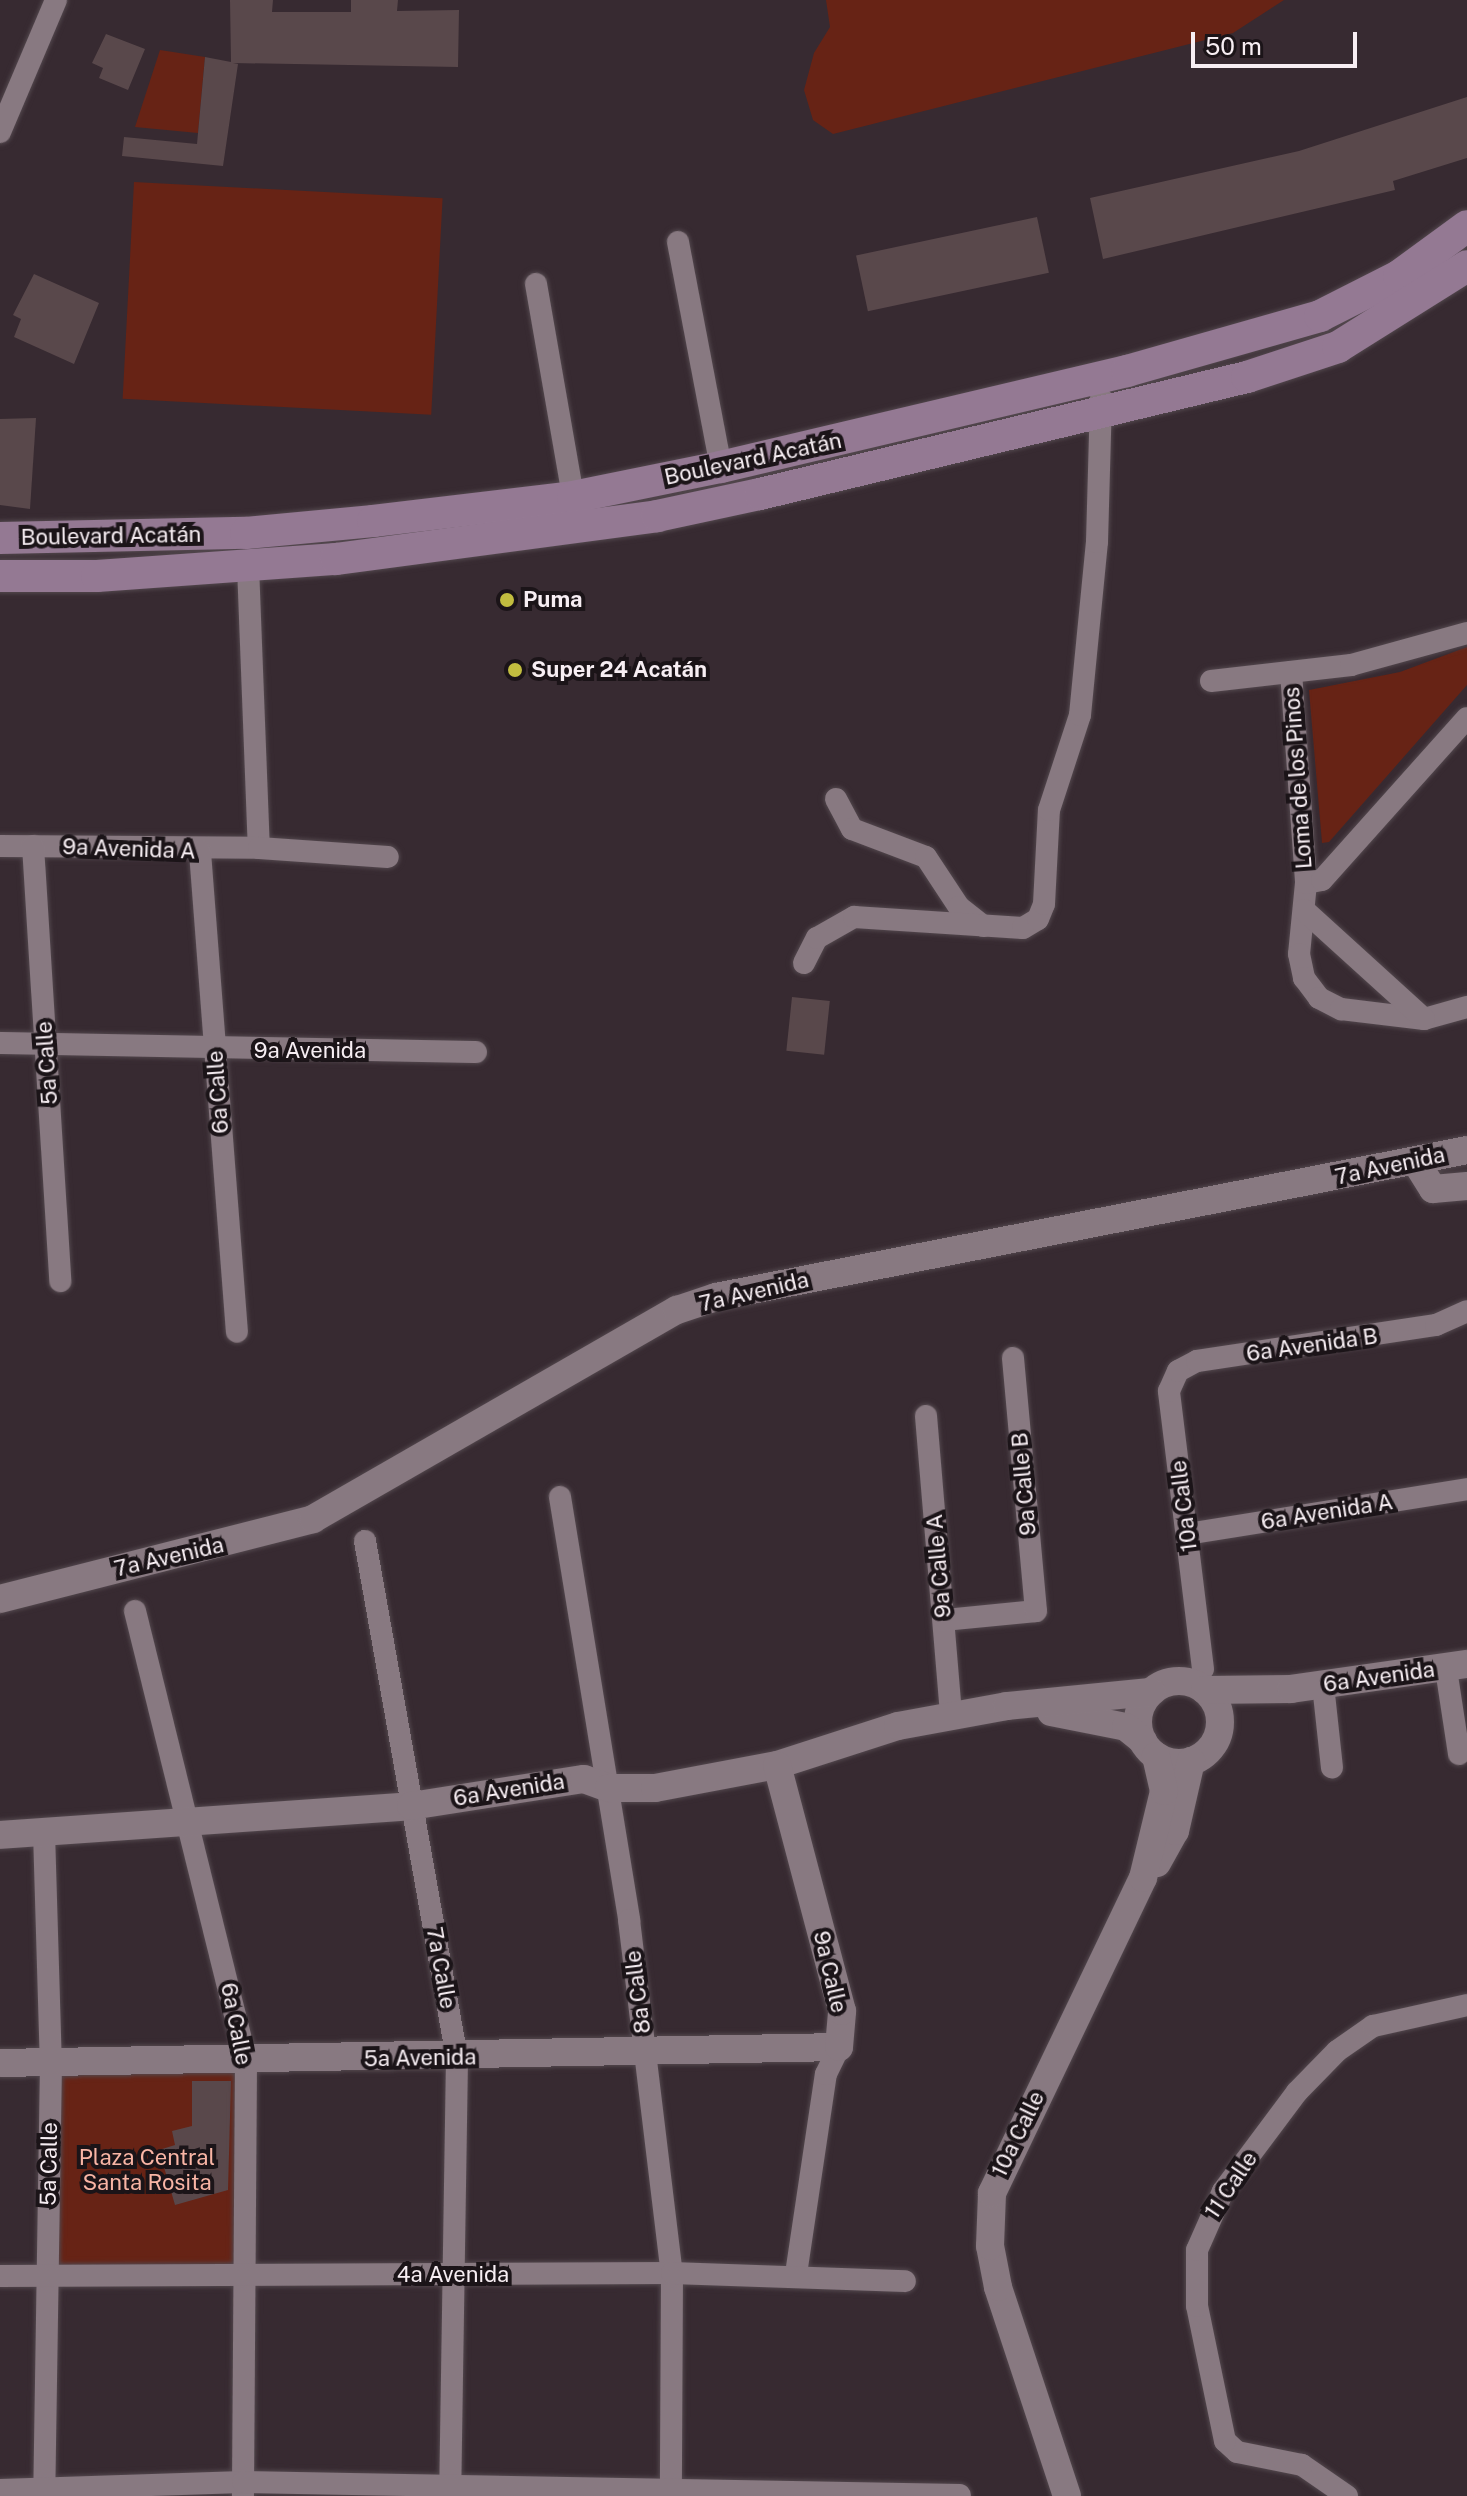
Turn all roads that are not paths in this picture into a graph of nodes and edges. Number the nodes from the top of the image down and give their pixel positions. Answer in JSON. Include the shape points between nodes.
{"nodes":[{"id":1,"x":56,"y":0,"type":"edge"},
{"id":2,"x":0,"y":132,"type":"edge"},
{"id":3,"x":1467,"y":226,"type":"edge"},
{"id":4,"x":678,"y":242,"type":"dead end"},
{"id":5,"x":1467,"y":266,"type":"edge"},
{"id":6,"x":536,"y":284,"type":"dead end"},
{"id":7,"x":1096,"y":378,"type":"junction"},
{"id":8,"x":1105,"y":415,"type":"junction"},
{"id":9,"x":721,"y":467,"type":"junction"},
{"id":10,"x":573,"y":497,"type":"junction"},
{"id":11,"x":0,"y":538,"type":"edge"},
{"id":12,"x":248,"y":566,"type":"junction"},
{"id":13,"x":0,"y":576,"type":"edge"},
{"id":14,"x":1467,"y":633,"type":"edge"},
{"id":15,"x":1291,"y":672,"type":"junction"},
{"id":16,"x":1211,"y":681,"type":"dead end"},
{"id":17,"x":1467,"y":718,"type":"edge"},
{"id":18,"x":836,"y":799,"type":"dead end"},
{"id":19,"x":0,"y":846,"type":"edge"},
{"id":20,"x":33,"y":846,"type":"junction"},
{"id":21,"x":259,"y":848,"type":"junction"},
{"id":22,"x":200,"y":852,"type":"junction"},
{"id":23,"x":388,"y":857,"type":"dead end"},
{"id":24,"x":1306,"y":883,"type":"junction"},
{"id":25,"x":1304,"y":910,"type":"junction"},
{"id":26,"x":983,"y":926,"type":"junction"},
{"id":27,"x":804,"y":963,"type":"dead end"},
{"id":28,"x":1467,"y":1007,"type":"edge"},
{"id":29,"x":1424,"y":1019,"type":"junction"},
{"id":30,"x":0,"y":1043,"type":"edge"},
{"id":31,"x":46,"y":1044,"type":"junction"},
{"id":32,"x":215,"y":1051,"type":"junction"},
{"id":33,"x":476,"y":1052,"type":"dead end"},
{"id":34,"x":1467,"y":1150,"type":"edge"},
{"id":35,"x":1416,"y":1162,"type":"junction"},
{"id":36,"x":1467,"y":1186,"type":"edge"},
{"id":37,"x":60,"y":1281,"type":"dead end"},
{"id":38,"x":1467,"y":1311,"type":"edge"},
{"id":39,"x":237,"y":1332,"type":"dead end"},
{"id":40,"x":1013,"y":1358,"type":"dead end"},
{"id":41,"x":1169,"y":1391,"type":"joint"},
{"id":42,"x":926,"y":1416,"type":"dead end"},
{"id":43,"x":1467,"y":1489,"type":"edge"},
{"id":44,"x":560,"y":1497,"type":"dead end"},
{"id":45,"x":1187,"y":1534,"type":"junction"},
{"id":46,"x":365,"y":1541,"type":"dead end"},
{"id":47,"x":0,"y":1599,"type":"edge"},
{"id":48,"x":135,"y":1611,"type":"dead end"},
{"id":49,"x":944,"y":1620,"type":"junction"},
{"id":50,"x":1457,"y":1666,"type":"edge"},
{"id":51,"x":1204,"y":1679,"type":"junction"},
{"id":52,"x":1323,"y":1685,"type":"junction"},
{"id":53,"x":1291,"y":1689,"type":"junction"},
{"id":54,"x":1151,"y":1692,"type":"junction"},
{"id":55,"x":1007,"y":1706,"type":"junction"},
{"id":56,"x":951,"y":1716,"type":"junction"},
{"id":57,"x":1220,"y":1724,"type":"junction"},
{"id":58,"x":1150,"y":1748,"type":"junction"},
{"id":59,"x":1459,"y":1754,"type":"dead end"},
{"id":60,"x":1191,"y":1761,"type":"junction"},
{"id":61,"x":777,"y":1765,"type":"junction"},
{"id":62,"x":1332,"y":1768,"type":"dead end"},
{"id":63,"x":609,"y":1788,"type":"junction"},
{"id":64,"x":411,"y":1806,"type":"junction"},
{"id":65,"x":192,"y":1826,"type":"junction"},
{"id":66,"x":44,"y":1832,"type":"junction"},
{"id":67,"x":0,"y":1835,"type":"edge"},
{"id":68,"x":1143,"y":1878,"type":"junction"},
{"id":69,"x":1467,"y":2005,"type":"edge"},
{"id":70,"x":839,"y":2047,"type":"junction"},
{"id":71,"x":645,"y":2054,"type":"junction"},
{"id":72,"x":457,"y":2058,"type":"junction"},
{"id":73,"x":246,"y":2061,"type":"junction"},
{"id":74,"x":0,"y":2063,"type":"edge"},
{"id":75,"x":51,"y":2063,"type":"junction"},
{"id":76,"x":672,"y":2273,"type":"junction"},
{"id":77,"x":796,"y":2274,"type":"junction"},
{"id":78,"x":454,"y":2275,"type":"junction"},
{"id":79,"x":0,"y":2276,"type":"edge"},
{"id":80,"x":244,"y":2276,"type":"junction"},
{"id":81,"x":47,"y":2277,"type":"junction"},
{"id":82,"x":905,"y":2281,"type":"dead end"},
{"id":83,"x":243,"y":2489,"type":"edge"},
{"id":84,"x":0,"y":2490,"type":"edge"},
{"id":85,"x":450,"y":2492,"type":"edge"},
{"id":86,"x":683,"y":2493,"type":"edge"},
{"id":87,"x":44,"y":2494,"type":"edge"},
{"id":88,"x":892,"y":2495,"type":"edge"},
{"id":89,"x":960,"y":2495,"type":"edge"},
{"id":90,"x":1067,"y":2496,"type":"edge"},
{"id":91,"x":1347,"y":2496,"type":"edge"}],
"edges":[{"from":1,"to":2,"type":"street"},
{"from":3,"to":7,"type":"main road","name":"Boulevard Acatán","via":[[1399,276],[1320,316]]},
{"from":4,"to":9,"type":"street"},
{"from":5,"to":8,"type":"main road","name":"Boulevard Acatán","via":[[1338,347]]},
{"from":6,"to":10,"type":"street"},
{"from":7,"to":8,"type":"street"},
{"from":7,"to":9,"type":"main road","name":"Boulevard Acatán"},
{"from":8,"to":12,"type":"main road","name":"Boulevard Acatán","via":[[657,516]]},
{"from":8,"to":26,"type":"street","via":[[1080,715],[1049,810],[1044,904],[1038,919],[1023,928]]},
{"from":9,"to":10,"type":"main road","name":"Boulevard Acatán"},
{"from":10,"to":11,"type":"main road","name":"Boulevard Acatán","via":[[246,533]]},
{"from":12,"to":13,"type":"main road","name":"Boulevard Acatán"},
{"from":12,"to":21,"type":"street"},
{"from":14,"to":15,"type":"street","name":"Loma de los Pinos","via":[[1351,665]]},
{"from":15,"to":16,"type":"street","name":"Loma de los Pinos"},
{"from":15,"to":24,"type":"street","name":"Loma de los Pinos"},
{"from":17,"to":24,"type":"street","name":"Loma de los Pinos","via":[[1322,880]]},
{"from":18,"to":26,"type":"street","via":[[852,829],[926,857],[959,907]]},
{"from":19,"to":20,"type":"street","name":"9a Avenida A"},
{"from":20,"to":22,"type":"street","name":"9a Avenida A"},
{"from":20,"to":31,"type":"street","name":"5a Calle"},
{"from":21,"to":22,"type":"street","name":"9a Avenida A"},
{"from":21,"to":23,"type":"street"},
{"from":22,"to":32,"type":"street","name":"6a Calle"},
{"from":24,"to":25,"type":"street","name":"Loma de los Pinos"},
{"from":25,"to":29,"type":"street"},
{"from":25,"to":29,"type":"street","name":"Loma de los Pinos","via":[[1300,967],[1319,998],[1341,1009]]},
{"from":26,"to":27,"type":"street","via":[[854,917],[817,938]]},
{"from":28,"to":29,"type":"street","name":"Loma de los Pinos"},
{"from":30,"to":31,"type":"street","name":"9a Avenida"},
{"from":31,"to":32,"type":"street","name":"9a Avenida"},
{"from":31,"to":37,"type":"street","name":"5a Calle"},
{"from":32,"to":33,"type":"street","name":"9a Avenida"},
{"from":32,"to":39,"type":"street","name":"6a Calle"},
{"from":34,"to":35,"type":"street","name":"7a Avenida"},
{"from":35,"to":36,"type":"street","via":[[1433,1189]]},
{"from":35,"to":47,"type":"street","name":"7a Avenida","via":[[716,1297],[677,1310],[313,1519]]},
{"from":38,"to":41,"type":"street","name":"6a Avenida B","via":[[1396,1333],[1190,1363],[1178,1371]]},
{"from":40,"to":49,"type":"street","name":"9a Calle B","via":[[1036,1611]]},
{"from":41,"to":45,"type":"street","name":"10a Calle"},
{"from":42,"to":49,"type":"street","name":"9a Calle A"},
{"from":43,"to":45,"type":"street","name":"6a Avenida A"},
{"from":44,"to":63,"type":"street","name":"8a Calle"},
{"from":45,"to":51,"type":"street","name":"10a Calle"},
{"from":46,"to":64,"type":"street","name":"7a Calle"},
{"from":48,"to":65,"type":"street","name":"6a Calle"},
{"from":49,"to":56,"type":"street","name":"9a Calle A"},
{"from":50,"to":52,"type":"street","name":"6a Avenida"},
{"from":50,"to":59,"type":"street"},
{"from":51,"to":53,"type":"street","name":"6a Avenida"},
{"from":51,"to":54,"type":"street","via":[[1171,1681]]},
{"from":51,"to":57,"type":"street"},
{"from":52,"to":53,"type":"street","name":"6a Avenida"},
{"from":52,"to":62,"type":"street"},
{"from":53,"to":57,"type":"street","name":"6a Avenida","via":[[1238,1708]]},
{"from":54,"to":55,"type":"street","name":"6a Avenida"},
{"from":54,"to":58,"type":"street","via":[[1139,1715]]},
{"from":55,"to":56,"type":"street","name":"6a Avenida"},
{"from":55,"to":58,"type":"street","name":"6a Avenida","via":[[1109,1722]]},
{"from":56,"to":61,"type":"street","name":"6a Avenida","via":[[844,1740]]},
{"from":57,"to":60,"type":"street","via":[[1211,1747]]},
{"from":58,"to":60,"type":"street"},
{"from":58,"to":68,"type":"street","name":"10a Calle","via":[[1164,1791]]},
{"from":60,"to":68,"type":"street","name":"10a Calle","via":[[1175,1831]]},
{"from":61,"to":63,"type":"street","name":"6a Avenida","via":[[655,1788]]},
{"from":61,"to":70,"type":"street","name":"9a Calle","via":[[842,2011]]},
{"from":63,"to":64,"type":"street","name":"6a Avenida","via":[[584,1779]]},
{"from":63,"to":71,"type":"street","name":"8a Calle"},
{"from":64,"to":65,"type":"street","name":"6a Avenida"},
{"from":64,"to":72,"type":"street","name":"7a Calle"},
{"from":65,"to":66,"type":"street","name":"6a Avenida"},
{"from":65,"to":73,"type":"street","name":"6a Calle"},
{"from":66,"to":67,"type":"street","name":"6a Avenida"},
{"from":66,"to":75,"type":"street","name":"5a Calle"},
{"from":68,"to":90,"type":"street","name":"10a Calle","via":[[992,2193],[992,2266]]},
{"from":69,"to":91,"type":"street","name":"11 Calle","via":[[1373,2026],[1337,2051],[1223,2191],[1197,2250],[1199,2320],[1225,2441],[1237,2452],[1302,2465]]},
{"from":70,"to":71,"type":"street","name":"5a Avenida"},
{"from":70,"to":77,"type":"street","name":"9a Calle","via":[[826,2074]]},
{"from":71,"to":72,"type":"street","name":"5a Avenida"},
{"from":71,"to":76,"type":"street","name":"8a Calle"},
{"from":72,"to":73,"type":"street","name":"5a Avenida"},
{"from":72,"to":78,"type":"street","name":"7a Calle"},
{"from":73,"to":75,"type":"street","name":"5a Avenida"},
{"from":73,"to":80,"type":"street","name":"6a Calle"},
{"from":74,"to":75,"type":"street","name":"5a Avenida"},
{"from":75,"to":81,"type":"street","name":"5a Calle"},
{"from":76,"to":77,"type":"street","name":"4a Avenida"},
{"from":76,"to":78,"type":"street","name":"4a Avenida"},
{"from":76,"to":86,"type":"street","name":"8a Calle"},
{"from":77,"to":82,"type":"street","name":"4a Avenida"},
{"from":78,"to":80,"type":"street","name":"4a Avenida"},
{"from":78,"to":85,"type":"street","name":"7a Calle"},
{"from":79,"to":81,"type":"street","name":"4a Avenida"},
{"from":80,"to":81,"type":"street","name":"4a Avenida"},
{"from":80,"to":83,"type":"street","name":"6a Calle"},
{"from":81,"to":87,"type":"street","name":"5a Calle"},
{"from":83,"to":85,"type":"street"},
{"from":83,"to":87,"type":"street"},
{"from":84,"to":87,"type":"street"},
{"from":85,"to":86,"type":"street"},
{"from":86,"to":88,"type":"street"},
{"from":88,"to":89,"type":"street"}]}
